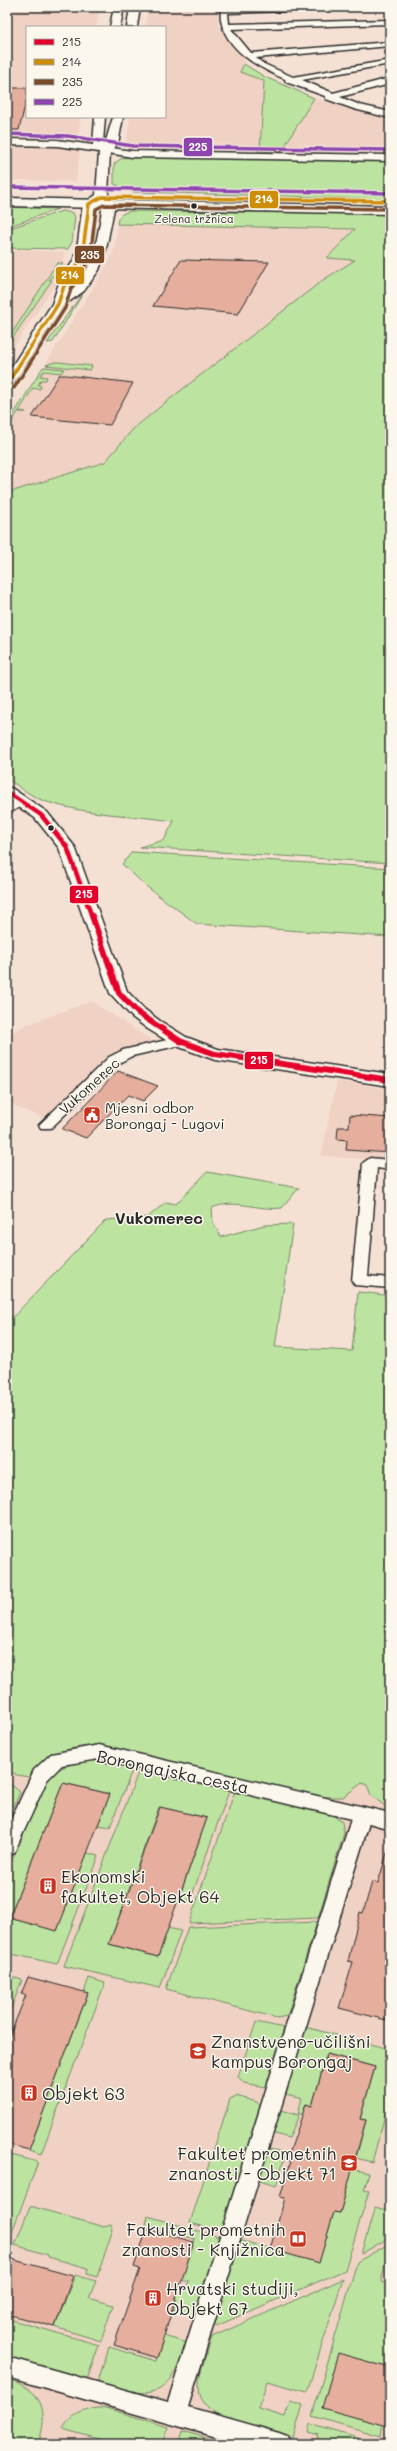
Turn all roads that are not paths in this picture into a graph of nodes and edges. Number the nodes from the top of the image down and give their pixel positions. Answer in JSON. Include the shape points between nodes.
{"nodes":[{"id":1,"x":119,"y":7,"type":"edge"},
{"id":2,"x":135,"y":7,"type":"edge"},
{"id":3,"x":355,"y":7,"type":"edge"},
{"id":4,"x":225,"y":9,"type":"edge"},
{"id":5,"x":390,"y":22,"type":"edge"},
{"id":6,"x":115,"y":26,"type":"edge"},
{"id":7,"x":132,"y":26,"type":"edge"},
{"id":8,"x":226,"y":27,"type":"junction"},
{"id":9,"x":390,"y":44,"type":"edge"},
{"id":10,"x":249,"y":56,"type":"junction"},
{"id":11,"x":390,"y":62,"type":"edge"},
{"id":12,"x":289,"y":80,"type":"junction"},
{"id":13,"x":390,"y":81,"type":"edge"},
{"id":14,"x":329,"y":96,"type":"junction"},
{"id":15,"x":390,"y":105,"type":"edge"},
{"id":16,"x":373,"y":111,"type":"junction"},
{"id":17,"x":390,"y":115,"type":"edge"},
{"id":18,"x":100,"y":118,"type":"edge"},
{"id":19,"x":118,"y":118,"type":"edge"},
{"id":20,"x":96,"y":139,"type":"junction"},
{"id":21,"x":7,"y":142,"type":"edge"},
{"id":22,"x":76,"y":145,"type":"junction"},
{"id":23,"x":105,"y":150,"type":"junction"},
{"id":24,"x":390,"y":158,"type":"edge"},
{"id":25,"x":7,"y":195,"type":"edge"},
{"id":26,"x":106,"y":200,"type":"junction"},
{"id":27,"x":390,"y":201,"type":"edge"},
{"id":28,"x":7,"y":202,"type":"edge"},
{"id":29,"x":89,"y":204,"type":"junction"},
{"id":30,"x":390,"y":210,"type":"edge"},
{"id":31,"x":58,"y":304,"type":"junction"},
{"id":32,"x":7,"y":384,"type":"edge"},
{"id":33,"x":7,"y":792,"type":"edge"},
{"id":34,"x":22,"y":801,"type":"junction"},
{"id":35,"x":7,"y":810,"type":"edge"},
{"id":36,"x":180,"y":1041,"type":"junction"},
{"id":37,"x":390,"y":1080,"type":"edge"},
{"id":38,"x":46,"y":1125,"type":"dead end"},
{"id":39,"x":390,"y":1165,"type":"edge"},
{"id":40,"x":390,"y":1283,"type":"edge"},
{"id":41,"x":362,"y":1815,"type":"junction"},
{"id":42,"x":390,"y":1821,"type":"edge"},
{"id":43,"x":7,"y":1848,"type":"edge"},
{"id":44,"x":7,"y":2367,"type":"edge"},
{"id":45,"x":175,"y":2413,"type":"junction"},
{"id":46,"x":278,"y":2444,"type":"edge"}],
"edges":[{"from":1,"to":6,"type":"street"},
{"from":2,"to":7,"type":"street"},
{"from":3,"to":4,"type":"street"},
{"from":4,"to":8,"type":"street","via":[[222,18]]},
{"from":5,"to":8,"type":"street"},
{"from":8,"to":10,"type":"street"},
{"from":9,"to":10,"type":"street"},
{"from":10,"to":12,"type":"street","via":[[268,70]]},
{"from":11,"to":12,"type":"street"},
{"from":12,"to":14,"type":"street"},
{"from":13,"to":14,"type":"street"},
{"from":14,"to":16,"type":"street"},
{"from":15,"to":16,"type":"street"},
{"from":16,"to":17,"type":"street"},
{"from":18,"to":20,"type":"street"},
{"from":19,"to":23,"type":"street","via":[[112,144]]},
{"from":20,"to":22,"type":"street","via":[[91,143]]},
{"from":20,"to":23,"type":"street","via":[[98,146]]},
{"from":21,"to":22,"type":"street"},
{"from":22,"to":23,"type":"street"},
{"from":23,"to":24,"type":"street","via":[[132,154]]},
{"from":23,"to":26,"type":"street"},
{"from":25,"to":26,"type":"main road"},
{"from":26,"to":27,"type":"main road"},
{"from":26,"to":29,"type":"main road"},
{"from":26,"to":30,"type":"main road"},
{"from":26,"to":31,"type":"street","via":[[100,251],[94,268],[81,288]]},
{"from":28,"to":29,"type":"main road"},
{"from":29,"to":31,"type":"street","via":[[83,251]]},
{"from":31,"to":32,"type":"street"},
{"from":33,"to":34,"type":"street"},
{"from":34,"to":35,"type":"street"},
{"from":34,"to":36,"type":"street","via":[[40,815],[67,847],[119,993],[138,1013]]},
{"from":36,"to":37,"type":"street","via":[[229,1057]]},
{"from":36,"to":38,"type":"street","name":"Vukomerec","via":[[128,1053],[114,1060]]},
{"from":39,"to":40,"type":"street","via":[[370,1163],[360,1281]]},
{"from":41,"to":42,"type":"street","name":"Borongajska cesta"},
{"from":41,"to":43,"type":"street","name":"Borongajska cesta","via":[[99,1752],[57,1759],[40,1775]]},
{"from":41,"to":45,"type":"street"},
{"from":44,"to":45,"type":"street"},
{"from":45,"to":46,"type":"street"}]}
